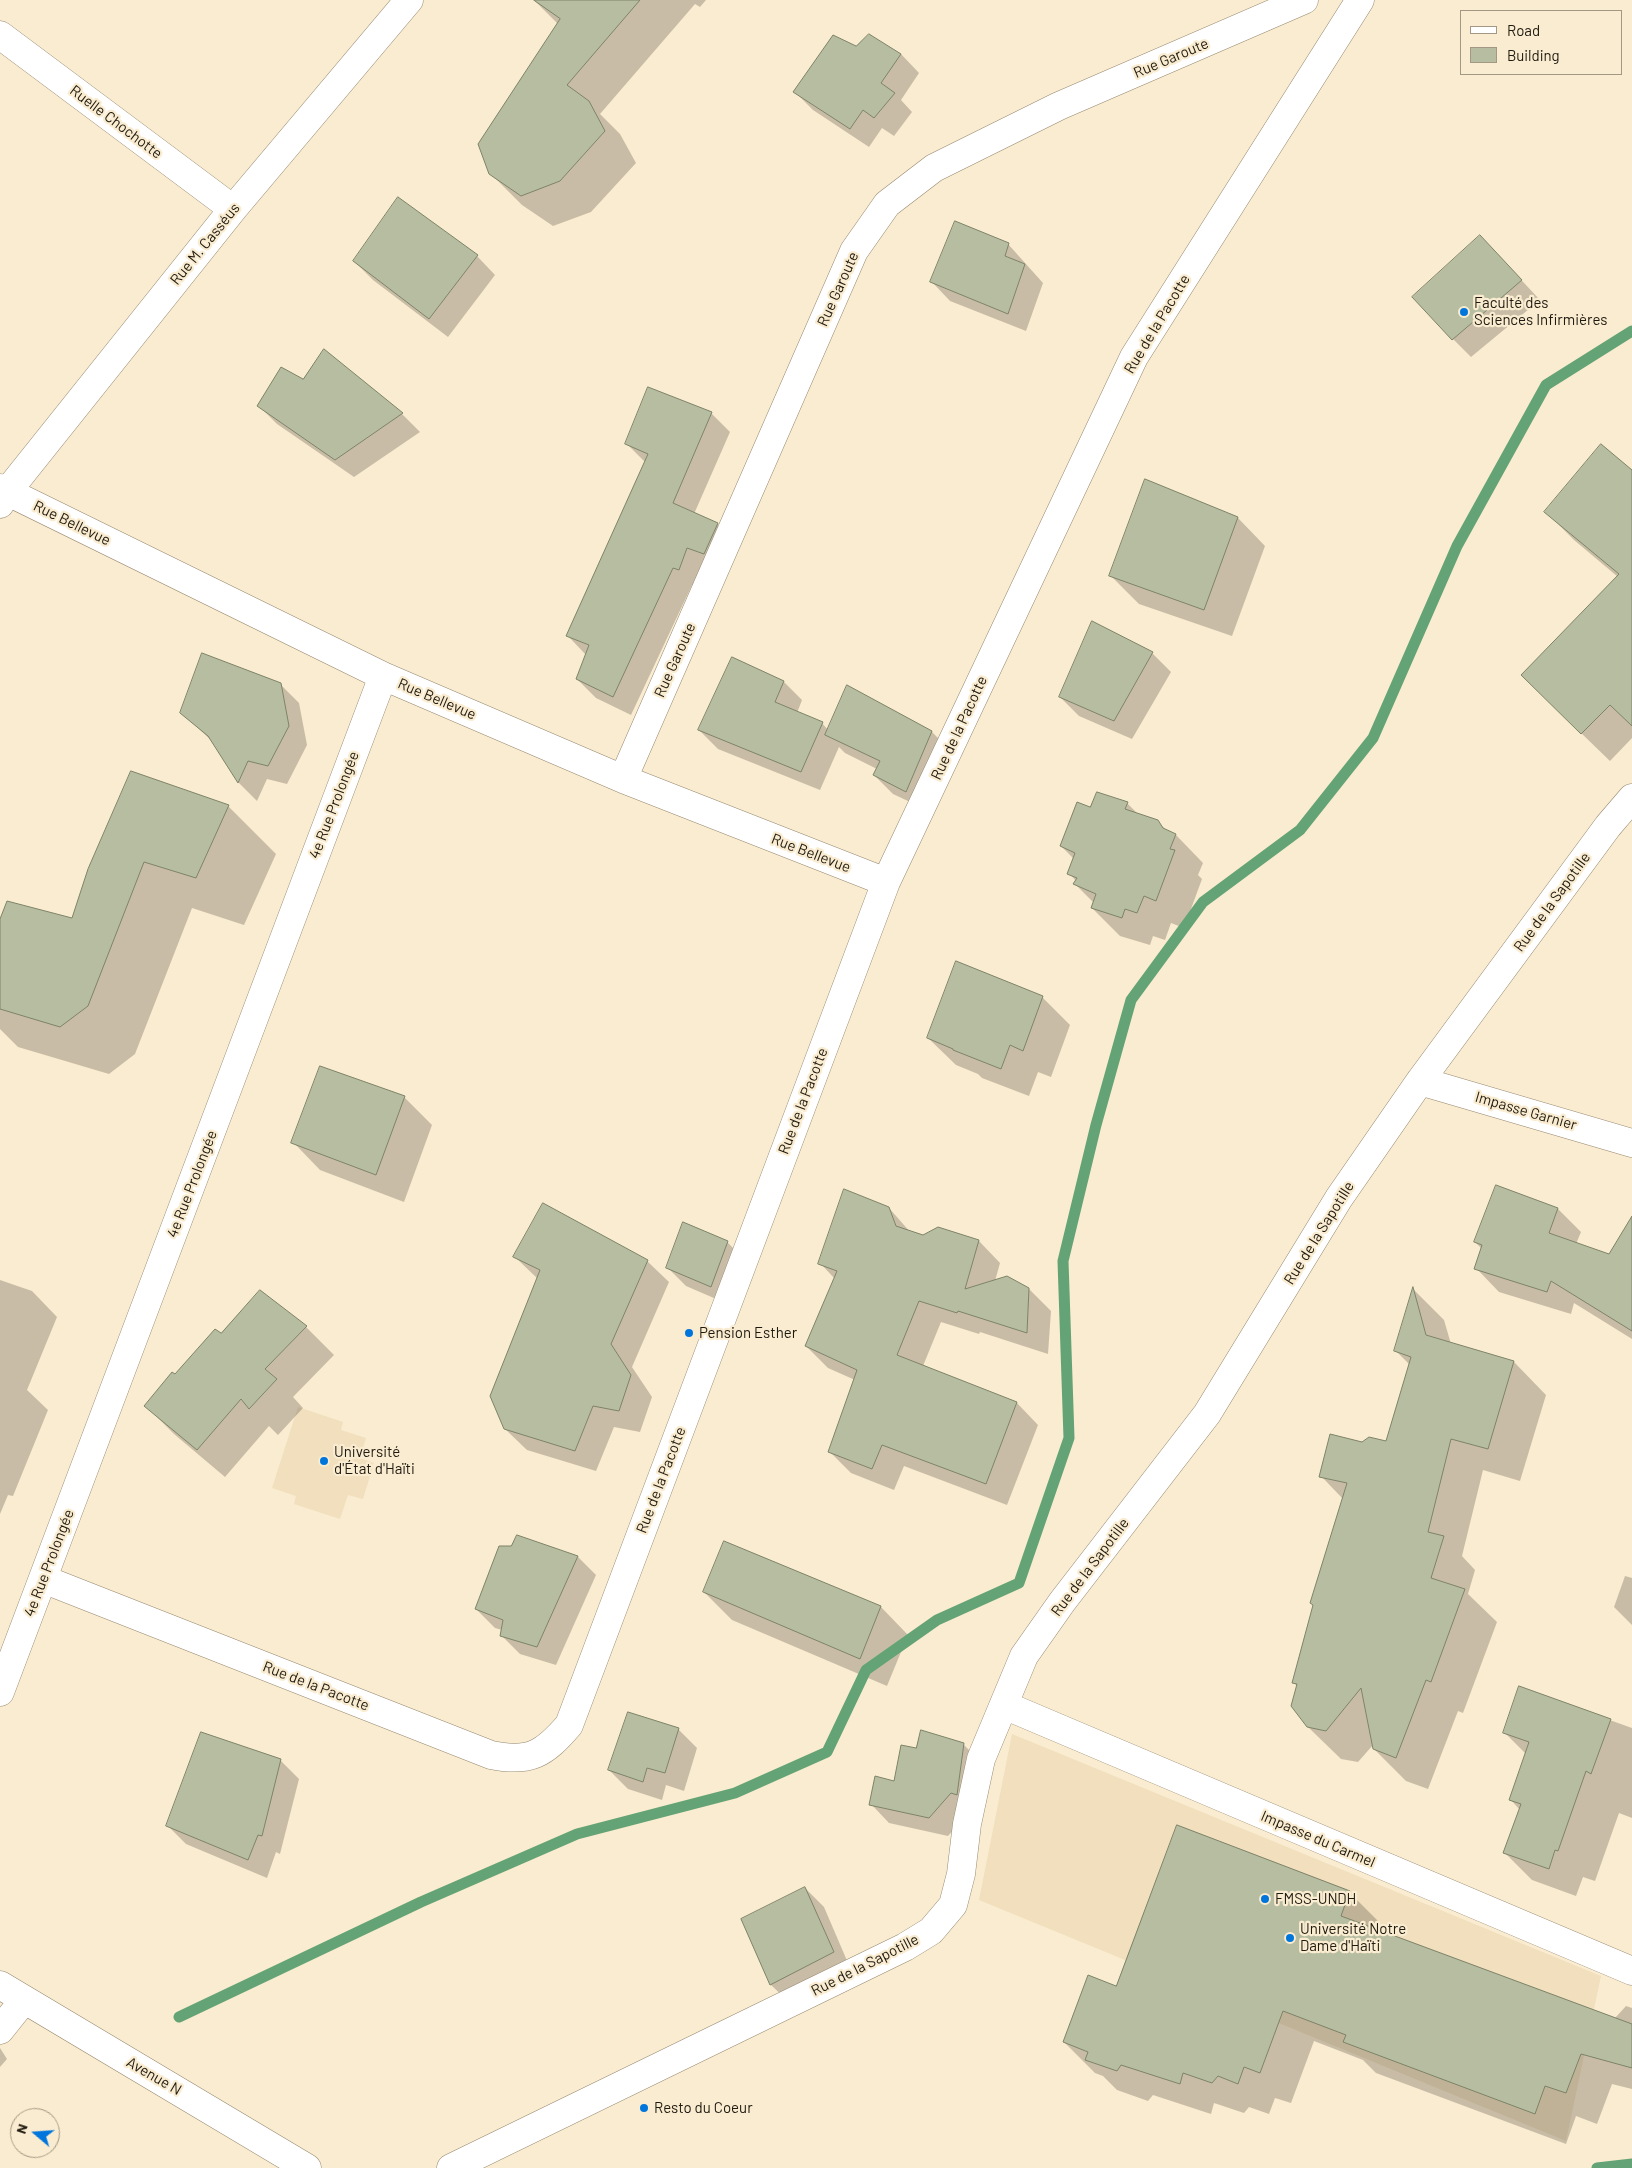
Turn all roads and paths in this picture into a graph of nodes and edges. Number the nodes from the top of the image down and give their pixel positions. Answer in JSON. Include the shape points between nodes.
{"nodes":[{"id":1,"x":409,"y":0,"type":"edge"},
{"id":2,"x":1304,"y":0,"type":"edge"},
{"id":3,"x":1360,"y":0,"type":"edge"},
{"id":4,"x":0,"y":35,"type":"edge"},
{"id":5,"x":233,"y":209,"type":"junction"},
{"id":6,"x":2,"y":494,"type":"edge"},
{"id":7,"x":383,"y":676,"type":"junction"},
{"id":8,"x":623,"y":779,"type":"junction"},
{"id":9,"x":1632,"y":798,"type":"edge"},
{"id":10,"x":886,"y":882,"type":"junction"},
{"id":11,"x":1420,"y":1081,"type":"junction"},
{"id":12,"x":1632,"y":1143,"type":"edge"},
{"id":13,"x":43,"y":1579,"type":"junction"},
{"id":14,"x":0,"y":1692,"type":"edge"},
{"id":15,"x":1004,"y":1705,"type":"junction"},
{"id":16,"x":1632,"y":1971,"type":"edge"},
{"id":17,"x":0,"y":1985,"type":"edge"},
{"id":18,"x":24,"y":2000,"type":"junction"},
{"id":19,"x":0,"y":2030,"type":"edge"},
{"id":20,"x":307,"y":2168,"type":"edge"},
{"id":21,"x":451,"y":2168,"type":"edge"}],
"edges":[{"from":1,"to":5,"type":"street","name":"Rue M. Casséus"},
{"from":2,"to":8,"type":"street","name":"Rue Garoute","via":[[1050,110],[934,168],[887,204],[854,251]]},
{"from":3,"to":10,"type":"street","name":"Rue de la Pacotte","via":[[1134,357]]},
{"from":4,"to":5,"type":"street","name":"Ruelle Chochotte"},
{"from":5,"to":6,"type":"street","name":"Rue M. Casséus"},
{"from":6,"to":7,"type":"street","name":"Rue Bellevue"},
{"from":7,"to":8,"type":"street","name":"Rue Bellevue"},
{"from":7,"to":13,"type":"street","name":"4e Rue Prolongée"},
{"from":8,"to":10,"type":"street","name":"Rue Bellevue"},
{"from":9,"to":11,"type":"street","name":"Rue de la Sapotille"},
{"from":10,"to":13,"type":"street","name":"Rue de la Pacotte","via":[[569,1725],[553,1744],[536,1754],[513,1760],[491,1755]]},
{"from":11,"to":12,"type":"street","name":"Impasse Garnier"},
{"from":11,"to":15,"type":"street","name":"Rue de la Sapotille","via":[[1339,1198],[1207,1414],[1024,1656]]},
{"from":13,"to":14,"type":"street","name":"4e Rue Prolongée"},
{"from":15,"to":16,"type":"street","name":"Impasse du Carmel"},
{"from":15,"to":21,"type":"street","name":"Rue de la Sapotille","via":[[981,1759],[953,1905],[931,1930],[905,1947]]},
{"from":17,"to":18,"type":"street","name":"Avenue N"},
{"from":18,"to":19,"type":"street"},
{"from":18,"to":20,"type":"street","name":"Avenue N"}]}
